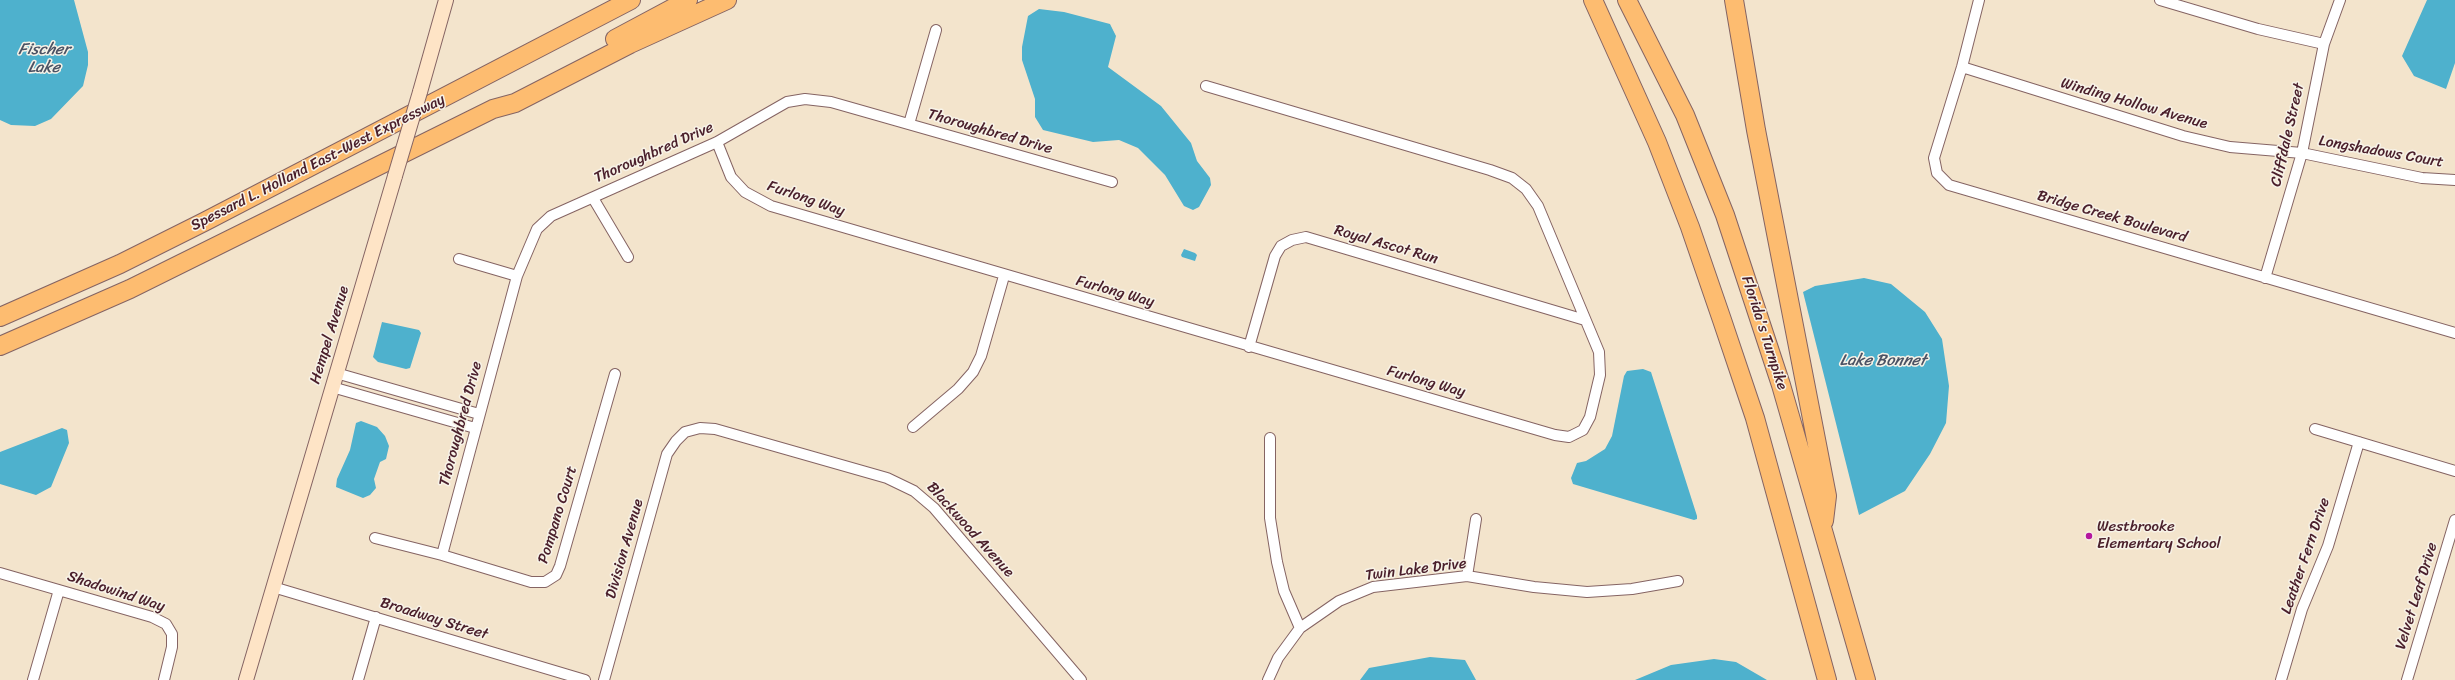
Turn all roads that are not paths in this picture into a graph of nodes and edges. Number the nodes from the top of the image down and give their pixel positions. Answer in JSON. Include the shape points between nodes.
{"nodes":[{"id":1,"x":446,"y":0,"type":"edge"},
{"id":2,"x":631,"y":0,"type":"edge"},
{"id":3,"x":688,"y":0,"type":"edge"},
{"id":4,"x":727,"y":0,"type":"edge"},
{"id":5,"x":1585,"y":0,"type":"edge"},
{"id":6,"x":1593,"y":0,"type":"edge"},
{"id":7,"x":1627,"y":0,"type":"edge"},
{"id":8,"x":1734,"y":0,"type":"edge"},
{"id":9,"x":1979,"y":0,"type":"edge"},
{"id":10,"x":2160,"y":0,"type":"edge"},
{"id":11,"x":2194,"y":0,"type":"edge"},
{"id":12,"x":2340,"y":0,"type":"edge"},
{"id":13,"x":2191,"y":10,"type":"junction"},
{"id":14,"x":936,"y":30,"type":"dead end"},
{"id":15,"x":2324,"y":44,"type":"junction"},
{"id":16,"x":1612,"y":46,"type":"junction"},
{"id":17,"x":1962,"y":67,"type":"junction"},
{"id":18,"x":1206,"y":86,"type":"dead end"},
{"id":19,"x":493,"y":109,"type":"junction"},
{"id":20,"x":909,"y":124,"type":"junction"},
{"id":21,"x":717,"y":142,"type":"junction"},
{"id":22,"x":2302,"y":153,"type":"junction"},
{"id":23,"x":2455,"y":180,"type":"edge"},
{"id":24,"x":1112,"y":182,"type":"dead end"},
{"id":25,"x":593,"y":198,"type":"junction"},
{"id":26,"x":628,"y":258,"type":"dead end"},
{"id":27,"x":459,"y":259,"type":"dead end"},
{"id":28,"x":517,"y":276,"type":"junction"},
{"id":29,"x":1004,"y":276,"type":"junction"},
{"id":30,"x":2265,"y":278,"type":"junction"},
{"id":31,"x":0,"y":317,"type":"edge"},
{"id":32,"x":1585,"y":320,"type":"junction"},
{"id":33,"x":2455,"y":333,"type":"edge"},
{"id":34,"x":0,"y":346,"type":"edge"},
{"id":35,"x":1249,"y":347,"type":"junction"},
{"id":36,"x":336,"y":373,"type":"junction"},
{"id":37,"x":615,"y":374,"type":"dead end"},
{"id":38,"x":332,"y":387,"type":"junction"},
{"id":39,"x":480,"y":414,"type":"junction"},
{"id":40,"x":913,"y":427,"type":"dead end"},
{"id":41,"x":475,"y":428,"type":"junction"},
{"id":42,"x":2315,"y":428,"type":"dead end"},
{"id":43,"x":686,"y":432,"type":"joint"},
{"id":44,"x":1270,"y":438,"type":"dead end"},
{"id":45,"x":2359,"y":442,"type":"junction"},
{"id":46,"x":2455,"y":471,"type":"edge"},
{"id":47,"x":1476,"y":520,"type":"dead end"},
{"id":48,"x":2455,"y":520,"type":"edge"},
{"id":49,"x":1823,"y":528,"type":"junction"},
{"id":50,"x":375,"y":538,"type":"dead end"},
{"id":51,"x":442,"y":555,"type":"junction"},
{"id":52,"x":0,"y":573,"type":"edge"},
{"id":53,"x":1467,"y":576,"type":"junction"},
{"id":54,"x":1678,"y":581,"type":"dead end"},
{"id":55,"x":273,"y":587,"type":"junction"},
{"id":56,"x":59,"y":590,"type":"junction"},
{"id":57,"x":376,"y":617,"type":"junction"},
{"id":58,"x":1300,"y":628,"type":"junction"},
{"id":59,"x":33,"y":680,"type":"edge"},
{"id":60,"x":164,"y":680,"type":"edge"},
{"id":61,"x":246,"y":680,"type":"edge"},
{"id":62,"x":358,"y":680,"type":"edge"},
{"id":63,"x":585,"y":680,"type":"edge"},
{"id":64,"x":604,"y":680,"type":"edge"},
{"id":65,"x":1081,"y":680,"type":"edge"},
{"id":66,"x":1268,"y":680,"type":"edge"},
{"id":67,"x":1828,"y":680,"type":"edge"},
{"id":68,"x":1866,"y":680,"type":"edge"},
{"id":69,"x":2282,"y":680,"type":"edge"},
{"id":70,"x":2407,"y":680,"type":"edge"}],
"edges":[{"from":1,"to":36,"type":"street","name":"Hempel Avenue","bridge":true},
{"from":2,"to":31,"type":"highway","name":"Spessard L. Holland East-West Expressway","via":[[204,222],[120,264]]},
{"from":3,"to":19,"type":"highway","via":[[507,96]]},
{"from":4,"to":19,"type":"highway","via":[[630,44],[515,103]]},
{"from":5,"to":16,"type":"highway"},
{"from":6,"to":16,"type":"highway"},
{"from":7,"to":49,"type":"highway","name":"Florida's Turnpike","via":[[1685,115],[1725,215],[1779,378]]},
{"from":8,"to":49,"type":"highway","via":[[1756,130],[1827,496]]},
{"from":9,"to":17,"type":"street","name":"Bridge Creek Boulevard"},
{"from":10,"to":13,"type":"street"},
{"from":11,"to":13,"type":"street"},
{"from":12,"to":15,"type":"street","name":"Cliffdale Street"},
{"from":13,"to":15,"type":"street"},
{"from":14,"to":20,"type":"street"},
{"from":15,"to":22,"type":"street","name":"Cliffdale Street"},
{"from":16,"to":67,"type":"highway","via":[[1657,142],[1722,320],[1755,418]]},
{"from":17,"to":22,"type":"street","name":"Winding Hollow Avenue","via":[[2183,136],[2230,147]]},
{"from":17,"to":30,"type":"street","name":"Bridge Creek Boulevard","via":[[1934,158],[1937,173],[1949,185]]},
{"from":18,"to":32,"type":"street","name":"Furlong Way","via":[[1512,178],[1526,189],[1538,206]]},
{"from":19,"to":34,"type":"highway","name":"Spessard L. Holland East-West Expressway","via":[[130,289]]},
{"from":20,"to":21,"type":"street","name":"Thoroughbred Drive","via":[[831,102],[805,99],[787,102]]},
{"from":20,"to":24,"type":"street","name":"Thoroughbred Drive"},
{"from":21,"to":25,"type":"street","name":"Thoroughbred Drive"},
{"from":21,"to":29,"type":"street","name":"Furlong Way","via":[[731,177],[745,192],[771,206]]},
{"from":22,"to":23,"type":"street","name":"Longshadows Court","via":[[2422,178]]},
{"from":22,"to":30,"type":"street","name":"Cliffdale Street"},
{"from":25,"to":26,"type":"street"},
{"from":25,"to":28,"type":"street","name":"Thoroughbred Drive","via":[[551,216],[537,229]]},
{"from":27,"to":28,"type":"street"},
{"from":28,"to":39,"type":"street","name":"Thoroughbred Drive"},
{"from":29,"to":35,"type":"street","name":"Furlong Way"},
{"from":29,"to":40,"type":"street","via":[[981,356],[973,372],[958,389]]},
{"from":30,"to":33,"type":"street","name":"Bridge Creek Boulevard"},
{"from":32,"to":35,"type":"street","name":"Royal Ascot Run","via":[[1306,237],[1281,246],[1275,256]]},
{"from":32,"to":35,"type":"street","name":"Furlong Way","via":[[1598,352],[1600,375],[1590,417],[1583,430],[1569,437]]},
{"from":36,"to":38,"type":"street","name":"Hempel Avenue"},
{"from":36,"to":39,"type":"street"},
{"from":37,"to":51,"type":"street","name":"Pompano Court","via":[[556,575],[546,582],[531,582]]},
{"from":38,"to":41,"type":"street"},
{"from":38,"to":55,"type":"street","name":"Hempel Avenue"},
{"from":39,"to":41,"type":"street","name":"Thoroughbred Drive"},
{"from":41,"to":51,"type":"street","name":"Thoroughbred Drive"},
{"from":42,"to":45,"type":"street"},
{"from":43,"to":64,"type":"street","name":"Division Avenue","via":[[676,441],[668,454]]},
{"from":43,"to":65,"type":"street","name":"Blackwood Avenue","via":[[700,428],[715,429],[888,478],[914,491],[934,508]]},
{"from":44,"to":58,"type":"street","via":[[1270,518],[1284,592]]},
{"from":45,"to":46,"type":"street"},
{"from":45,"to":69,"type":"street","name":"Leather Fern Drive","via":[[2328,546],[2302,609]]},
{"from":47,"to":53,"type":"street"},
{"from":48,"to":70,"type":"street","name":"Velvet Leaf Drive"},
{"from":49,"to":68,"type":"highway","name":"Florida's Turnpike"},
{"from":50,"to":51,"type":"street","name":"Pompano Court"},
{"from":52,"to":56,"type":"street","name":"Shadowind Way"},
{"from":53,"to":54,"type":"street","name":"Twin Lake Drive","via":[[1587,592],[1632,589]]},
{"from":53,"to":58,"type":"street","name":"Twin Lake Drive","via":[[1373,587],[1339,601]]},
{"from":55,"to":57,"type":"street","name":"Broadway Street"},
{"from":55,"to":61,"type":"street","name":"Hempel Avenue"},
{"from":56,"to":59,"type":"street"},
{"from":56,"to":60,"type":"street","name":"Shadowind Way","via":[[152,617],[166,624],[172,634],[172,647]]},
{"from":57,"to":62,"type":"street"},
{"from":57,"to":63,"type":"street","name":"Broadway Street"},
{"from":58,"to":66,"type":"street","name":"Twin Lake Drive","via":[[1278,658]]}]}
